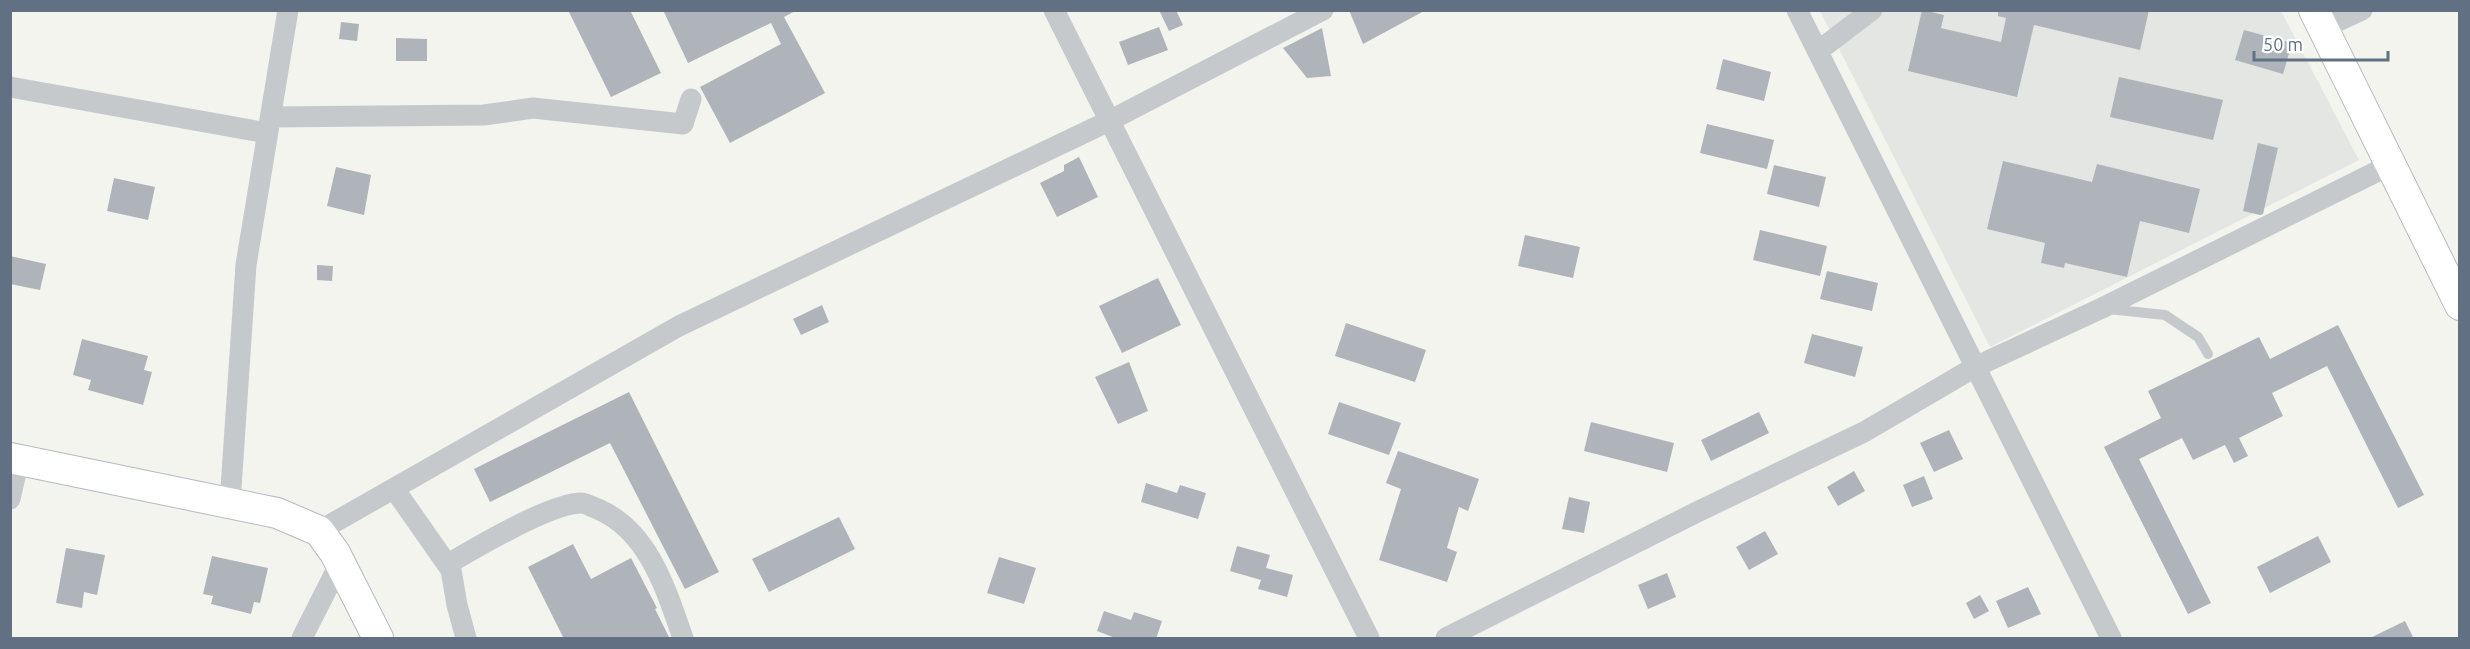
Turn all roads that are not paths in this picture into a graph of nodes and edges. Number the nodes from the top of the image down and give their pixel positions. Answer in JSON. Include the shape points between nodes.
{"nodes":[{"id":1,"x":288,"y":10,"type":"edge"},
{"id":2,"x":1054,"y":10,"type":"edge"},
{"id":3,"x":1323,"y":10,"type":"edge"},
{"id":4,"x":1797,"y":10,"type":"edge"},
{"id":5,"x":1872,"y":10,"type":"edge"},
{"id":6,"x":2362,"y":10,"type":"edge"},
{"id":7,"x":2319,"y":19,"type":"edge"},
{"id":8,"x":1818,"y":51,"type":"junction"},
{"id":9,"x":10,"y":87,"type":"edge"},
{"id":10,"x":691,"y":99,"type":"dead end"},
{"id":11,"x":1109,"y":121,"type":"junction"},
{"id":12,"x":269,"y":125,"type":"junction"},
{"id":13,"x":2390,"y":165,"type":"junction"},
{"id":14,"x":2460,"y":305,"type":"edge"},
{"id":15,"x":2102,"y":308,"type":"junction"},
{"id":16,"x":2208,"y":354,"type":"dead end"},
{"id":17,"x":1975,"y":367,"type":"junction"},
{"id":18,"x":15,"y":459,"type":"edge"},
{"id":19,"x":395,"y":490,"type":"junction"},
{"id":20,"x":10,"y":499,"type":"edge"},
{"id":21,"x":230,"y":503,"type":"junction"},
{"id":22,"x":319,"y":531,"type":"junction"},
{"id":23,"x":340,"y":563,"type":"junction"},
{"id":24,"x":448,"y":564,"type":"junction"},
{"id":25,"x":302,"y":639,"type":"edge"},
{"id":26,"x":378,"y":639,"type":"edge"},
{"id":27,"x":466,"y":639,"type":"edge"},
{"id":28,"x":683,"y":639,"type":"edge"},
{"id":29,"x":1369,"y":639,"type":"edge"},
{"id":30,"x":1446,"y":639,"type":"edge"},
{"id":31,"x":2111,"y":639,"type":"edge"}],
"edges":[{"from":1,"to":12,"type":"street"},
{"from":2,"to":11,"type":"street"},
{"from":3,"to":11,"type":"street"},
{"from":4,"to":8,"type":"street"},
{"from":5,"to":8,"type":"street"},
{"from":6,"to":7,"type":"street"},
{"from":7,"to":13,"type":"street"},
{"from":8,"to":17,"type":"street"},
{"from":9,"to":12,"type":"street"},
{"from":10,"to":12,"type":"street","via":[[683,124],[533,108],[484,115]]},
{"from":11,"to":19,"type":"street","via":[[679,326]]},
{"from":11,"to":29,"type":"street"},
{"from":12,"to":21,"type":"street","via":[[246,265]]},
{"from":13,"to":14,"type":"street"},
{"from":13,"to":15,"type":"street"},
{"from":15,"to":16,"type":"lane","via":[[2165,315],[2198,337]]},
{"from":15,"to":17,"type":"street"},
{"from":17,"to":30,"type":"street","via":[[1864,432]]},
{"from":17,"to":31,"type":"street"},
{"from":18,"to":20,"type":"street"},
{"from":18,"to":21,"type":"street"},
{"from":19,"to":22,"type":"street"},
{"from":19,"to":24,"type":"street"},
{"from":21,"to":22,"type":"street","via":[[277,513]]},
{"from":22,"to":23,"type":"street"},
{"from":23,"to":25,"type":"street"},
{"from":23,"to":26,"type":"street"},
{"from":24,"to":27,"type":"street"},
{"from":24,"to":28,"type":"street","via":[[560,507],[582,502],[615,517],[641,546],[660,575]]}]}
